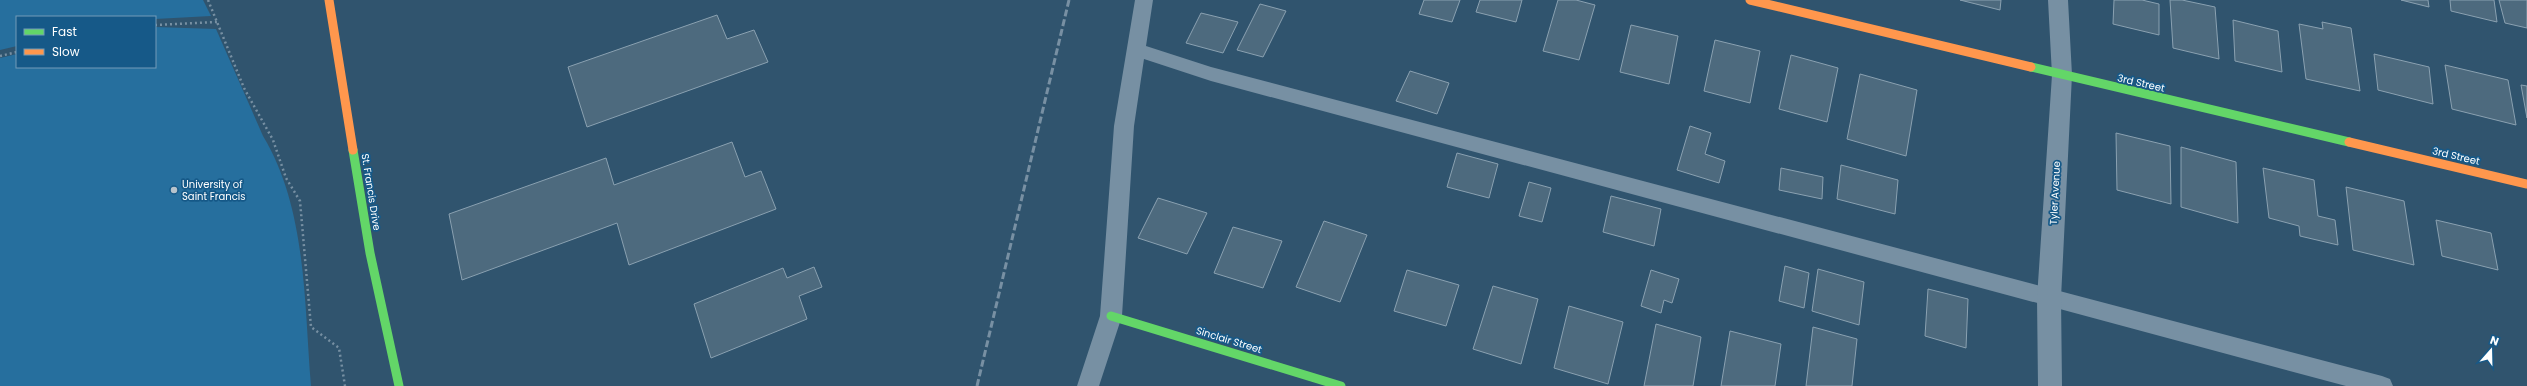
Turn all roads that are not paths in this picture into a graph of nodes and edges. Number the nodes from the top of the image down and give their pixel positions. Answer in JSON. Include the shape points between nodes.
{"nodes":[{"id":1,"x":329,"y":0,"type":"edge"},
{"id":2,"x":1144,"y":0,"type":"edge"},
{"id":3,"x":1750,"y":0,"type":"edge"},
{"id":4,"x":2058,"y":0,"type":"edge"},
{"id":5,"x":1137,"y":50,"type":"junction"},
{"id":6,"x":2062,"y":75,"type":"junction"},
{"id":7,"x":2527,"y":184,"type":"edge"},
{"id":8,"x":2049,"y":298,"type":"junction"},
{"id":9,"x":1111,"y":316,"type":"junction"},
{"id":10,"x":399,"y":386,"type":"edge"},
{"id":11,"x":1088,"y":386,"type":"edge"},
{"id":12,"x":1341,"y":386,"type":"edge"},
{"id":13,"x":2050,"y":386,"type":"edge"},
{"id":14,"x":2382,"y":386,"type":"edge"}],
"edges":[{"from":1,"to":10,"type":"street","name":"St. Francis Drive","via":[[370,253]]},
{"from":2,"to":5,"type":"lane"},
{"from":3,"to":6,"type":"street","name":"3rd Street"},
{"from":4,"to":6,"type":"street","name":"Tyler Avenue"},
{"from":5,"to":8,"type":"lane","via":[[1219,76],[1806,230]]},
{"from":5,"to":9,"type":"lane","via":[[1124,126]]},
{"from":6,"to":7,"type":"street","name":"3rd Street"},
{"from":6,"to":8,"type":"street","name":"Tyler Avenue"},
{"from":8,"to":13,"type":"street","name":"Tyler Avenue"},
{"from":8,"to":14,"type":"lane"},
{"from":9,"to":11,"type":"lane"},
{"from":9,"to":12,"type":"street","name":"Sinclair Street"}]}
